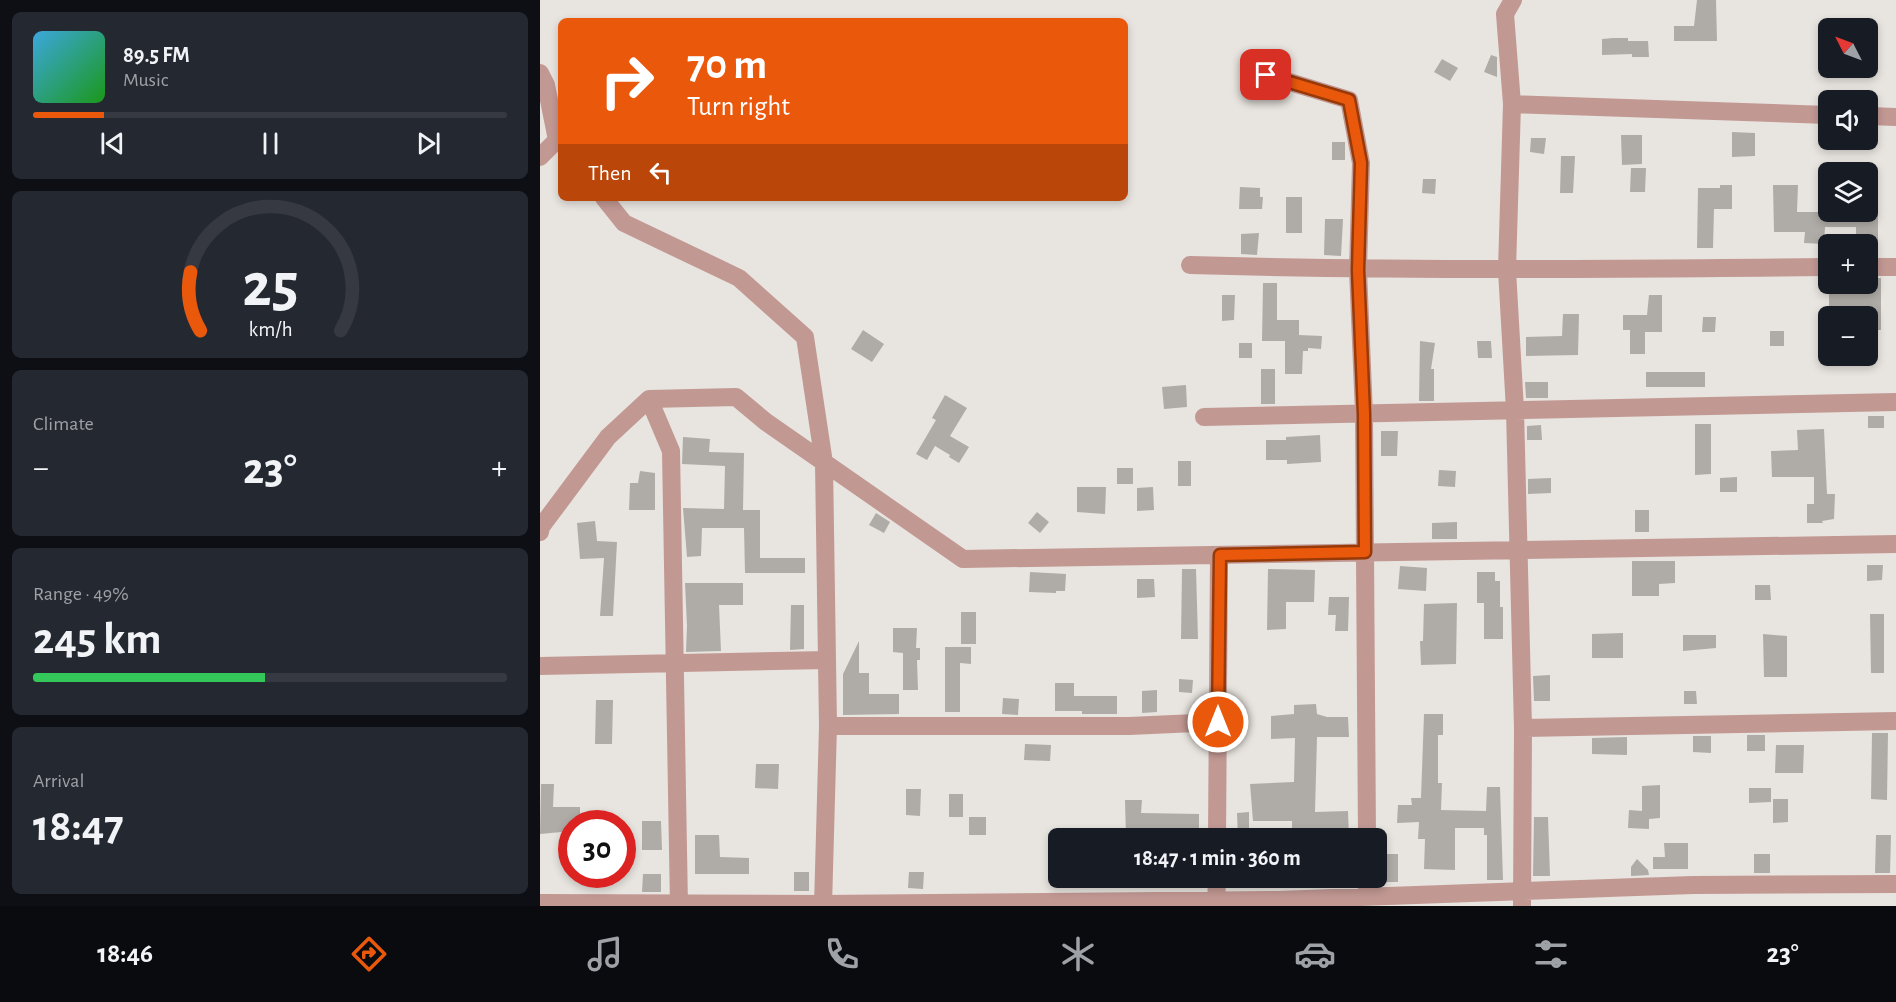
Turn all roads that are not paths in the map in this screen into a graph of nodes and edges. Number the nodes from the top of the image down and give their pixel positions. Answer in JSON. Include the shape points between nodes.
{"nodes":[{"id":1,"x":1513,"y":0,"type":"edge"},
{"id":2,"x":540,"y":73,"type":"edge"},
{"id":3,"x":1266,"y":75,"type":"dead end"},
{"id":4,"x":1512,"y":104,"type":"junction"},
{"id":5,"x":1818,"y":115,"type":"edge"},
{"id":6,"x":1878,"y":116,"type":"edge"},
{"id":7,"x":1896,"y":117,"type":"edge"},
{"id":8,"x":552,"y":140,"type":"edge"},
{"id":9,"x":540,"y":157,"type":"edge"},
{"id":10,"x":606,"y":201,"type":"edge"},
{"id":11,"x":1190,"y":265,"type":"dead end"},
{"id":12,"x":1818,"y":267,"type":"edge"},
{"id":13,"x":1878,"y":267,"type":"edge"},
{"id":14,"x":1896,"y":267,"type":"edge"},
{"id":15,"x":1358,"y":270,"type":"junction"},
{"id":16,"x":1507,"y":270,"type":"junction"},
{"id":17,"x":649,"y":399,"type":"junction"},
{"id":18,"x":1896,"y":402,"type":"edge"},
{"id":19,"x":1515,"y":410,"type":"junction"},
{"id":20,"x":1364,"y":414,"type":"junction"},
{"id":21,"x":1204,"y":417,"type":"dead end"},
{"id":22,"x":824,"y":463,"type":"junction"},
{"id":23,"x":540,"y":532,"type":"edge"},
{"id":24,"x":1896,"y":544,"type":"edge"},
{"id":25,"x":1519,"y":550,"type":"junction"},
{"id":26,"x":1365,"y":552,"type":"junction"},
{"id":27,"x":1220,"y":555,"type":"junction"},
{"id":28,"x":827,"y":660,"type":"junction"},
{"id":29,"x":675,"y":663,"type":"junction"},
{"id":30,"x":540,"y":666,"type":"edge"},
{"id":31,"x":1896,"y":721,"type":"edge"},
{"id":32,"x":1218,"y":722,"type":"junction"},
{"id":33,"x":828,"y":726,"type":"junction"},
{"id":34,"x":1523,"y":729,"type":"junction"},
{"id":35,"x":1217,"y":828,"type":"edge"},
{"id":36,"x":1367,"y":828,"type":"edge"},
{"id":37,"x":1896,"y":884,"type":"edge"},
{"id":38,"x":1521,"y":899,"type":"edge"},
{"id":39,"x":1367,"y":902,"type":"edge"},
{"id":40,"x":540,"y":903,"type":"edge"},
{"id":41,"x":1216,"y":903,"type":"edge"},
{"id":42,"x":679,"y":905,"type":"edge"},
{"id":43,"x":823,"y":905,"type":"edge"}],
"edges":[{"from":1,"to":4,"type":"street","via":[[1506,14]]},
{"from":2,"to":8,"type":"street","via":[[546,85]]},
{"from":3,"to":15,"type":"street","via":[[1349,100],[1361,163]]},
{"from":4,"to":5,"type":"street"},
{"from":4,"to":16,"type":"street"},
{"from":6,"to":7,"type":"street"},
{"from":8,"to":9,"type":"street"},
{"from":10,"to":22,"type":"street","via":[[624,223],[739,278],[805,337]]},
{"from":11,"to":15,"type":"street"},
{"from":12,"to":16,"type":"street"},
{"from":13,"to":14,"type":"street"},
{"from":15,"to":16,"type":"street"},
{"from":15,"to":20,"type":"street"},
{"from":16,"to":19,"type":"street"},
{"from":17,"to":22,"type":"street","via":[[736,397]]},
{"from":17,"to":23,"type":"street","via":[[608,436]]},
{"from":17,"to":29,"type":"street","via":[[671,451]]},
{"from":18,"to":19,"type":"street"},
{"from":19,"to":20,"type":"street"},
{"from":19,"to":25,"type":"street"},
{"from":20,"to":21,"type":"street"},
{"from":20,"to":26,"type":"street"},
{"from":22,"to":27,"type":"street","via":[[963,559]]},
{"from":22,"to":28,"type":"street"},
{"from":24,"to":25,"type":"street"},
{"from":25,"to":26,"type":"street"},
{"from":25,"to":34,"type":"street"},
{"from":26,"to":27,"type":"street"},
{"from":26,"to":36,"type":"street"},
{"from":27,"to":32,"type":"street"},
{"from":28,"to":29,"type":"street"},
{"from":28,"to":33,"type":"street"},
{"from":29,"to":30,"type":"street"},
{"from":29,"to":42,"type":"street"},
{"from":31,"to":34,"type":"street"},
{"from":32,"to":33,"type":"street","via":[[1129,726]]},
{"from":32,"to":35,"type":"street"},
{"from":33,"to":43,"type":"street"},
{"from":34,"to":38,"type":"street"},
{"from":37,"to":38,"type":"street","via":[[1693,885]]},
{"from":38,"to":39,"type":"street"},
{"from":39,"to":41,"type":"street"},
{"from":40,"to":42,"type":"street"},
{"from":41,"to":43,"type":"street"},
{"from":42,"to":43,"type":"street"}]}
